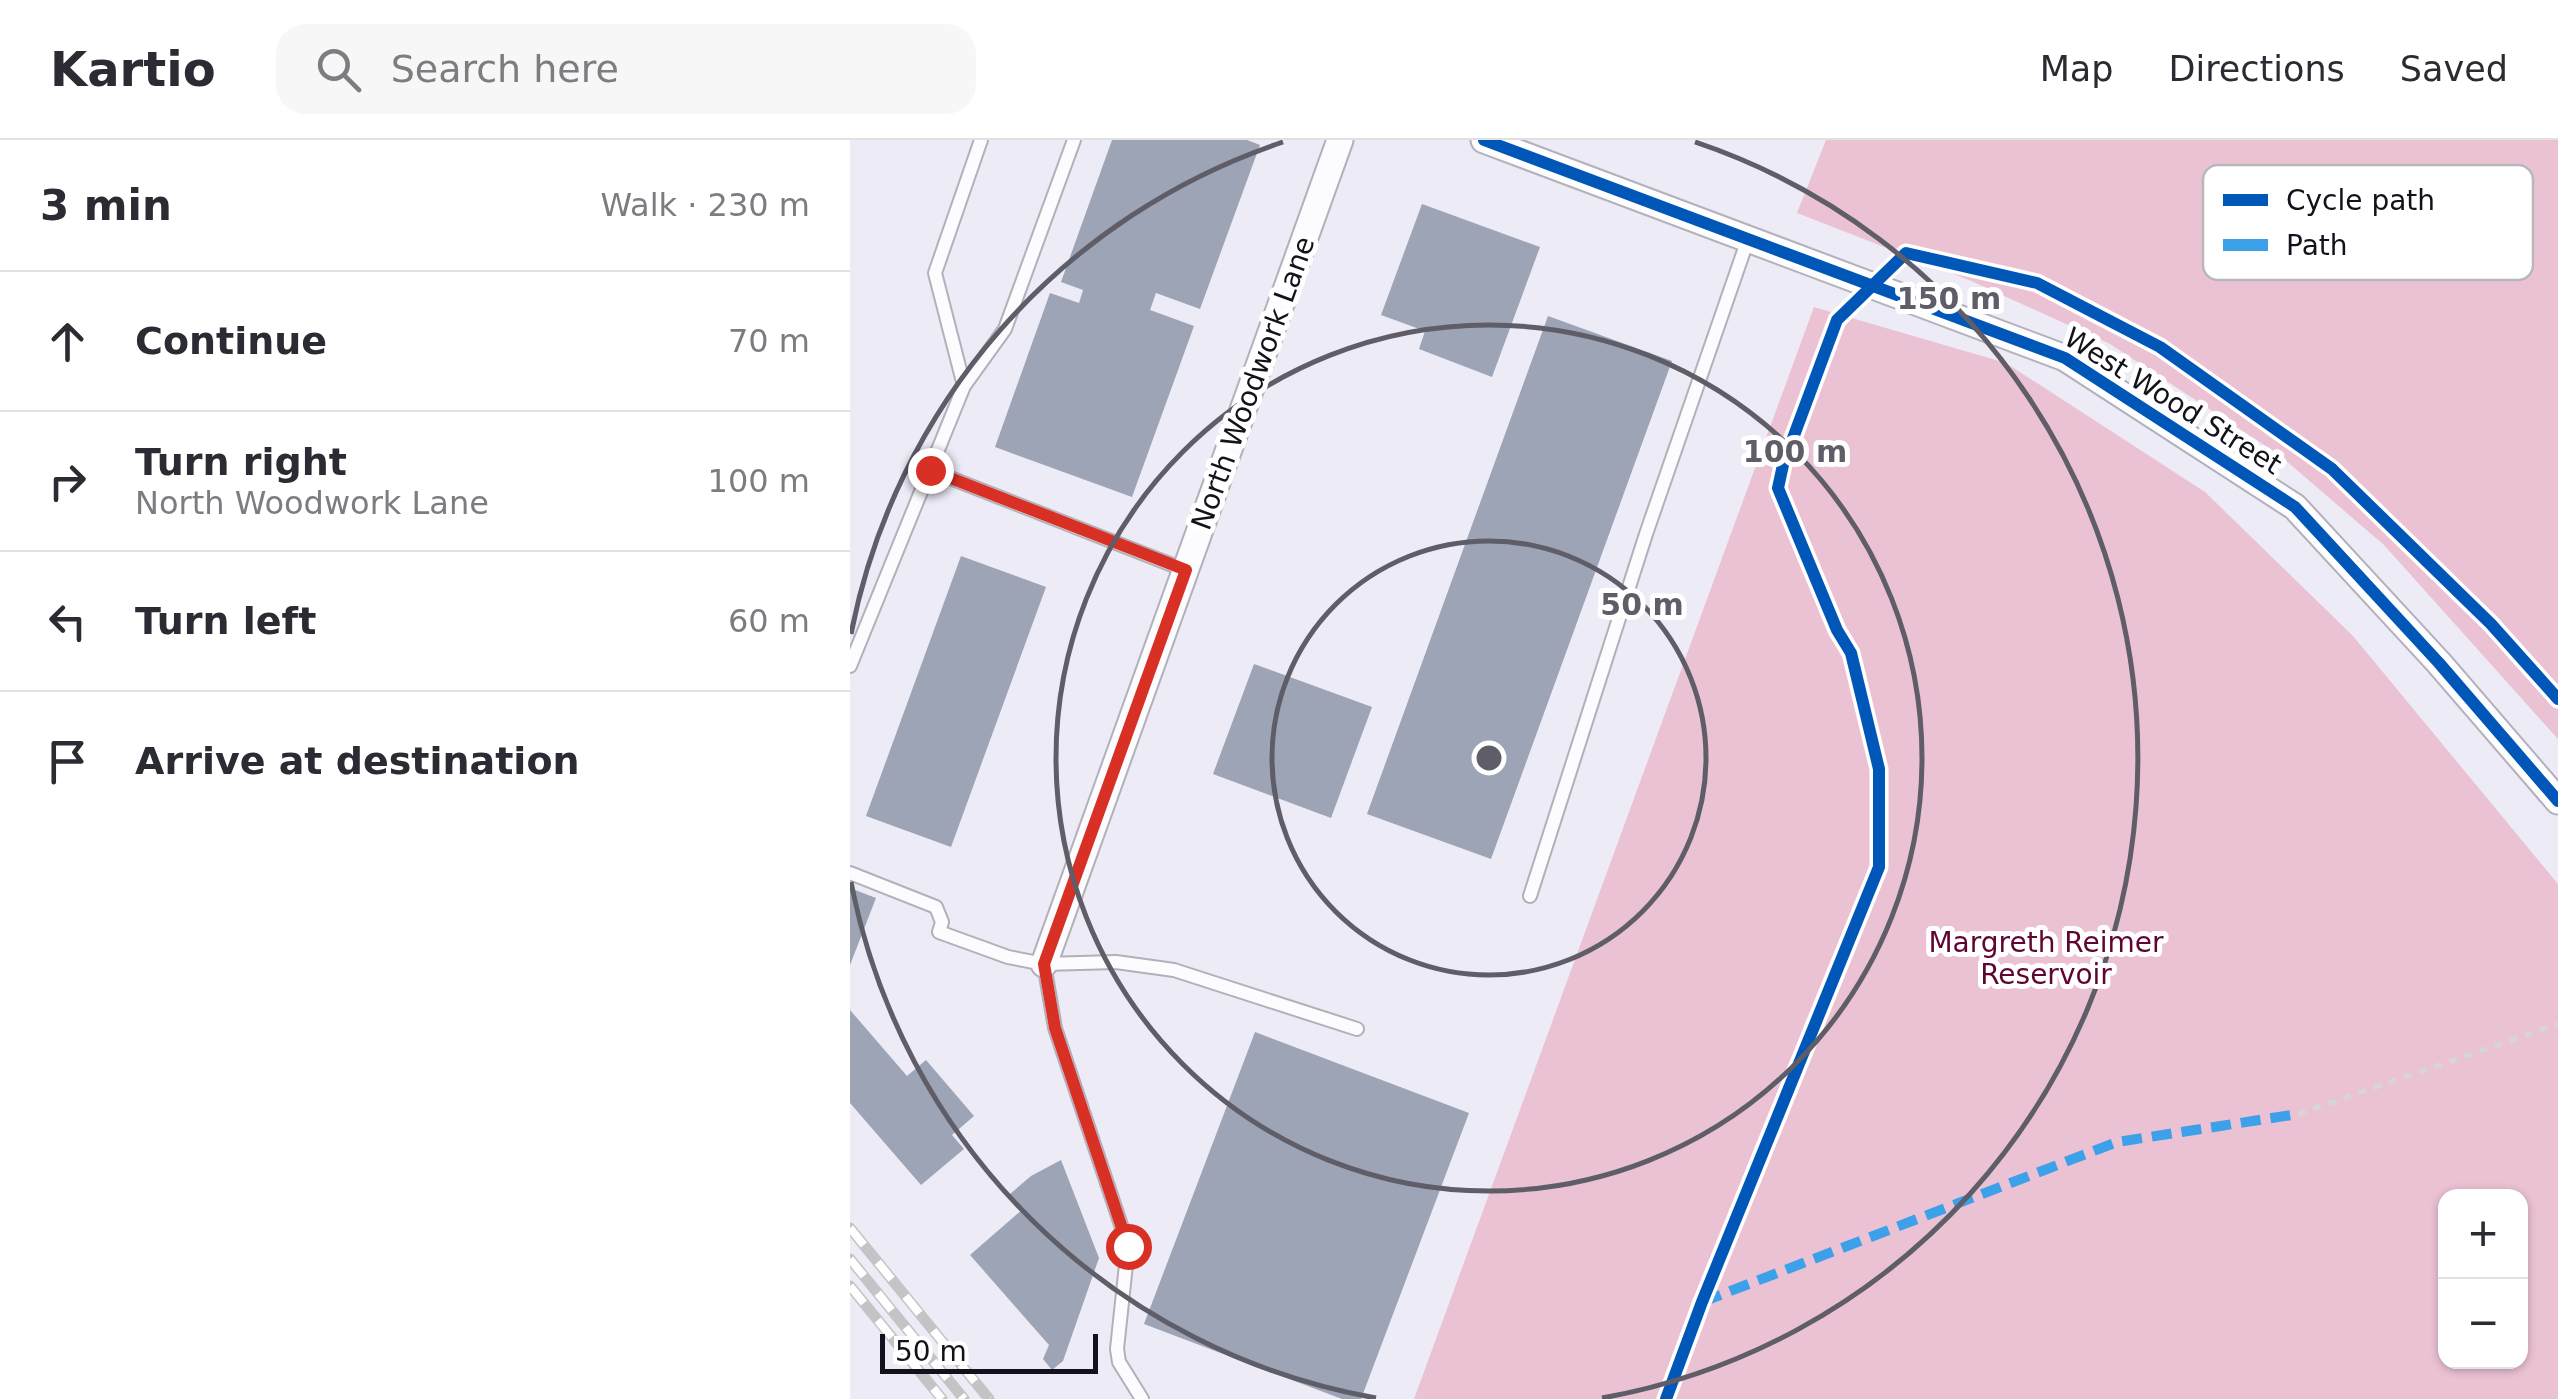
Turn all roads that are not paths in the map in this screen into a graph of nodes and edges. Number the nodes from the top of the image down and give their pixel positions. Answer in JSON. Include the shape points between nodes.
{"nodes":[{"id":1,"x":981,"y":140,"type":"edge"},
{"id":2,"x":1074,"y":140,"type":"edge"},
{"id":3,"x":1340,"y":140,"type":"edge"},
{"id":4,"x":1484,"y":140,"type":"edge"},
{"id":5,"x":1748,"y":239,"type":"junction"},
{"id":6,"x":964,"y":386,"type":"junction"},
{"id":7,"x":930,"y":470,"type":"junction"},
{"id":8,"x":1186,"y":570,"type":"junction"},
{"id":9,"x":850,"y":666,"type":"edge"},
{"id":10,"x":2558,"y":801,"type":"edge"},
{"id":11,"x":850,"y":873,"type":"edge"},
{"id":12,"x":1530,"y":896,"type":"dead end"},
{"id":13,"x":1044,"y":964,"type":"junction"},
{"id":14,"x":1357,"y":1029,"type":"dead end"},
{"id":15,"x":1142,"y":1399,"type":"edge"}],
"edges":[{"from":1,"to":6,"type":"lane","via":[[934,273]]},
{"from":2,"to":6,"type":"lane","via":[[1006,328]]},
{"from":3,"to":8,"type":"street","name":"North Woodwork Lane"},
{"from":4,"to":5,"type":"street","name":"West Wood Street"},
{"from":5,"to":10,"type":"street","name":"West Wood Street","via":[[2065,358],[2295,507]]},
{"from":5,"to":12,"type":"lane"},
{"from":6,"to":7,"type":"lane"},
{"from":7,"to":8,"type":"lane"},
{"from":7,"to":9,"type":"lane"},
{"from":8,"to":13,"type":"street","name":"North Woodwork Lane"},
{"from":11,"to":13,"type":"lane","via":[[936,907],[939,932]]},
{"from":13,"to":14,"type":"lane","via":[[1116,962],[1174,970]]},
{"from":13,"to":15,"type":"lane","via":[[1055,1028],[1128,1246],[1117,1350]]}]}
